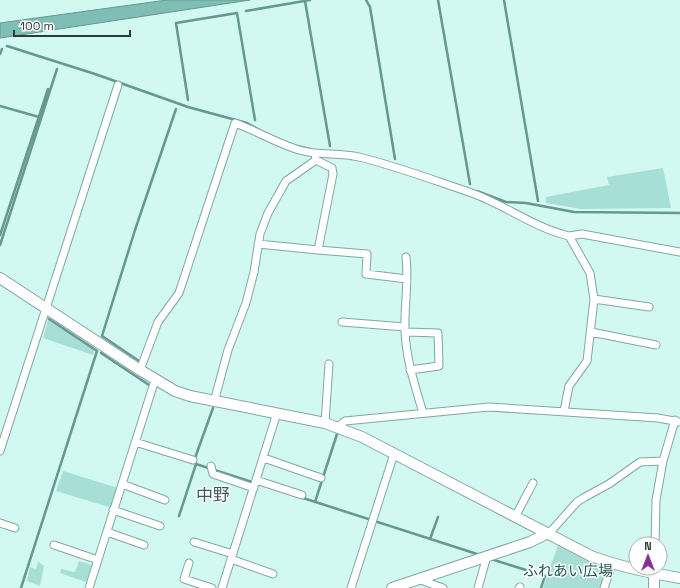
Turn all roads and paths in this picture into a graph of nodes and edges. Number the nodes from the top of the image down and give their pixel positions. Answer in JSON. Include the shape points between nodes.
{"nodes":[{"id":1,"x":118,"y":85,"type":"dead end"},
{"id":2,"x":316,"y":157,"type":"junction"},
{"id":3,"x":568,"y":236,"type":"junction"},
{"id":4,"x":258,"y":244,"type":"junction"},
{"id":5,"x":318,"y":250,"type":"junction"},
{"id":6,"x":680,"y":252,"type":"edge"},
{"id":7,"x":406,"y":257,"type":"dead end"},
{"id":8,"x":0,"y":278,"type":"edge"},
{"id":9,"x":407,"y":279,"type":"junction"},
{"id":10,"x":594,"y":299,"type":"junction"},
{"id":11,"x":46,"y":308,"type":"junction"},
{"id":12,"x":649,"y":308,"type":"dead end"},
{"id":13,"x":342,"y":322,"type":"dead end"},
{"id":14,"x":405,"y":330,"type":"junction"},
{"id":15,"x":591,"y":332,"type":"junction"},
{"id":16,"x":656,"y":345,"type":"dead end"},
{"id":17,"x":329,"y":364,"type":"dead end"},
{"id":18,"x":140,"y":370,"type":"junction"},
{"id":19,"x":410,"y":370,"type":"junction"},
{"id":20,"x":155,"y":380,"type":"junction"},
{"id":21,"x":214,"y":402,"type":"junction"},
{"id":22,"x":564,"y":411,"type":"junction"},
{"id":23,"x":277,"y":413,"type":"junction"},
{"id":24,"x":423,"y":413,"type":"junction"},
{"id":25,"x":678,"y":421,"type":"edge"},
{"id":26,"x":325,"y":423,"type":"junction"},
{"id":27,"x":337,"y":426,"type":"junction"},
{"id":28,"x":135,"y":442,"type":"junction"},
{"id":29,"x":0,"y":451,"type":"edge"},
{"id":30,"x":394,"y":454,"type":"junction"},
{"id":31,"x":264,"y":458,"type":"junction"},
{"id":32,"x":193,"y":460,"type":"dead end"},
{"id":33,"x":663,"y":460,"type":"junction"},
{"id":34,"x":210,"y":466,"type":"dead end"},
{"id":35,"x":321,"y":478,"type":"dead end"},
{"id":36,"x":533,"y":483,"type":"dead end"},
{"id":37,"x":122,"y":484,"type":"junction"},
{"id":38,"x":255,"y":484,"type":"junction"},
{"id":39,"x":302,"y":495,"type":"dead end"},
{"id":40,"x":165,"y":500,"type":"dead end"},
{"id":41,"x":113,"y":510,"type":"junction"},
{"id":42,"x":515,"y":517,"type":"junction"},
{"id":43,"x":0,"y":523,"type":"edge"},
{"id":44,"x":160,"y":526,"type":"dead end"},
{"id":45,"x":15,"y":528,"type":"dead end"},
{"id":46,"x":106,"y":532,"type":"junction"},
{"id":47,"x":548,"y":533,"type":"junction"},
{"id":48,"x":655,"y":536,"type":"edge"},
{"id":49,"x":194,"y":542,"type":"dead end"},
{"id":50,"x":54,"y":545,"type":"dead end"},
{"id":51,"x":144,"y":545,"type":"dead end"},
{"id":52,"x":487,"y":556,"type":"junction"},
{"id":53,"x":232,"y":557,"type":"junction"},
{"id":54,"x":98,"y":560,"type":"junction"},
{"id":55,"x":189,"y":563,"type":"dead end"},
{"id":56,"x":612,"y":564,"type":"junction"},
{"id":57,"x":628,"y":567,"type":"edge"},
{"id":58,"x":273,"y":574,"type":"dead end"},
{"id":59,"x":668,"y":575,"type":"edge"},
{"id":60,"x":654,"y":576,"type":"edge"},
{"id":61,"x":680,"y":578,"type":"edge"},
{"id":62,"x":418,"y":579,"type":"junction"},
{"id":63,"x":89,"y":588,"type":"edge"},
{"id":64,"x":212,"y":588,"type":"edge"},
{"id":65,"x":222,"y":588,"type":"edge"},
{"id":66,"x":351,"y":588,"type":"edge"},
{"id":67,"x":392,"y":588,"type":"edge"},
{"id":68,"x":443,"y":588,"type":"edge"},
{"id":69,"x":478,"y":588,"type":"edge"},
{"id":70,"x":604,"y":588,"type":"edge"},
{"id":71,"x":654,"y":588,"type":"edge"}],
"edges":[{"from":1,"to":11,"type":"street"},
{"from":2,"to":3,"type":"street","via":[[357,156],[401,169],[486,198],[545,229]]},
{"from":2,"to":4,"type":"street","via":[[286,181],[268,213]]},
{"from":2,"to":5,"type":"street","via":[[332,168],[333,174]]},
{"from":2,"to":18,"type":"street","via":[[235,123],[179,293],[158,322]]},
{"from":3,"to":6,"type":"street","via":[[582,234]]},
{"from":3,"to":10,"type":"street","via":[[590,274]]},
{"from":4,"to":5,"type":"street"},
{"from":4,"to":21,"type":"street","via":[[246,303],[228,350]]},
{"from":5,"to":9,"type":"street","via":[[367,254],[366,274]]},
{"from":7,"to":9,"type":"street"},
{"from":8,"to":11,"type":"street"},
{"from":9,"to":14,"type":"street"},
{"from":10,"to":12,"type":"street"},
{"from":10,"to":15,"type":"street"},
{"from":11,"to":18,"type":"street"},
{"from":11,"to":29,"type":"street"},
{"from":13,"to":14,"type":"street"},
{"from":14,"to":19,"type":"street"},
{"from":14,"to":19,"type":"street","via":[[438,333],[439,366]]},
{"from":15,"to":16,"type":"street"},
{"from":15,"to":22,"type":"street","via":[[587,362],[569,386]]},
{"from":17,"to":26,"type":"street"},
{"from":18,"to":20,"type":"street"},
{"from":19,"to":24,"type":"street"},
{"from":20,"to":21,"type":"street","via":[[175,391]]},
{"from":20,"to":28,"type":"street"},
{"from":21,"to":23,"type":"street"},
{"from":22,"to":24,"type":"street","via":[[489,406]]},
{"from":22,"to":25,"type":"street"},
{"from":23,"to":26,"type":"street"},
{"from":23,"to":31,"type":"street"},
{"from":24,"to":27,"type":"street","via":[[345,421]]},
{"from":25,"to":33,"type":"street"},
{"from":26,"to":27,"type":"street"},
{"from":27,"to":30,"type":"street"},
{"from":28,"to":32,"type":"street"},
{"from":28,"to":37,"type":"street"},
{"from":30,"to":42,"type":"street"},
{"from":30,"to":66,"type":"street"},
{"from":31,"to":35,"type":"street"},
{"from":31,"to":38,"type":"street"},
{"from":33,"to":47,"type":"street","via":[[640,462],[577,502]]},
{"from":33,"to":48,"type":"street","via":[[656,500]]},
{"from":34,"to":38,"type":"street","via":[[213,474]]},
{"from":36,"to":42,"type":"street"},
{"from":37,"to":40,"type":"street"},
{"from":37,"to":41,"type":"street"},
{"from":38,"to":39,"type":"street"},
{"from":38,"to":53,"type":"street"},
{"from":41,"to":44,"type":"street"},
{"from":41,"to":46,"type":"street"},
{"from":42,"to":47,"type":"street"},
{"from":43,"to":45,"type":"street"},
{"from":46,"to":51,"type":"street"},
{"from":46,"to":54,"type":"street"},
{"from":47,"to":52,"type":"street","via":[[530,542]]},
{"from":47,"to":56,"type":"street"},
{"from":49,"to":53,"type":"street"},
{"from":50,"to":54,"type":"street"},
{"from":52,"to":62,"type":"street"},
{"from":52,"to":69,"type":"street"},
{"from":53,"to":58,"type":"street"},
{"from":53,"to":65,"type":"street"},
{"from":54,"to":63,"type":"street"},
{"from":55,"to":64,"type":"street","via":[[184,579]]},
{"from":56,"to":57,"type":"street"},
{"from":56,"to":70,"type":"street"},
{"from":59,"to":61,"type":"street"},
{"from":60,"to":71,"type":"street"},
{"from":62,"to":67,"type":"street"},
{"from":62,"to":68,"type":"street"}]}
